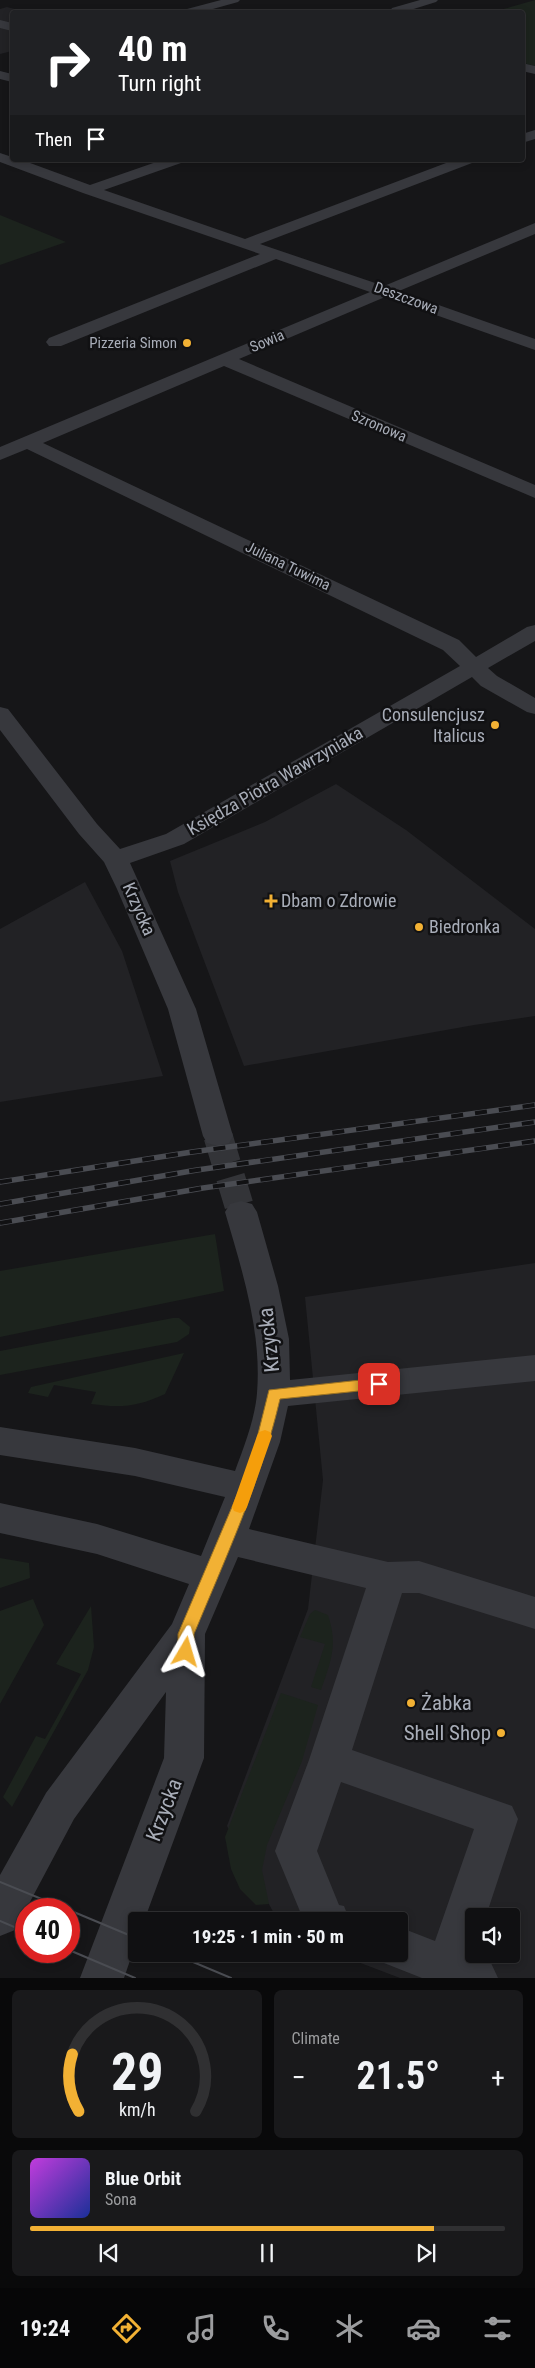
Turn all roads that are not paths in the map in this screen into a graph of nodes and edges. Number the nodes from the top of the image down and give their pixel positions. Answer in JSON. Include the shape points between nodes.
{"nodes":[{"id":1,"x":234,"y":0,"type":"edge"},
{"id":2,"x":432,"y":0,"type":"edge"},
{"id":3,"x":397,"y":5,"type":"edge"},
{"id":4,"x":203,"y":9,"type":"junction"},
{"id":5,"x":217,"y":9,"type":"edge"},
{"id":6,"x":199,"y":10,"type":"edge"},
{"id":7,"x":13,"y":162,"type":"edge"},
{"id":8,"x":170,"y":162,"type":"edge"},
{"id":9,"x":462,"y":162,"type":"edge"},
{"id":10,"x":88,"y":190,"type":"junction"},
{"id":11,"x":531,"y":233,"type":"edge"},
{"id":12,"x":245,"y":244,"type":"junction"},
{"id":13,"x":275,"y":254,"type":"junction"},
{"id":14,"x":387,"y":291,"type":"junction"},
{"id":15,"x":55,"y":342,"type":"dead end"},
{"id":16,"x":535,"y":345,"type":"edge"},
{"id":17,"x":224,"y":360,"type":"junction"},
{"id":18,"x":29,"y":442,"type":"junction"},
{"id":19,"x":0,"y":454,"type":"edge"},
{"id":20,"x":535,"y":492,"type":"edge"},
{"id":21,"x":535,"y":632,"type":"edge"},
{"id":22,"x":476,"y":667,"type":"junction"},
{"id":23,"x":535,"y":706,"type":"edge"},
{"id":24,"x":0,"y":714,"type":"edge"},
{"id":25,"x":115,"y":859,"type":"junction"},
{"id":26,"x":218,"y":1136,"type":"tunnel mouth"},
{"id":27,"x":241,"y":1212,"type":"tunnel mouth"},
{"id":28,"x":535,"y":1368,"type":"edge"},
{"id":29,"x":274,"y":1394,"type":"junction"},
{"id":30,"x":0,"y":1441,"type":"edge"},
{"id":31,"x":247,"y":1488,"type":"junction"},
{"id":32,"x":0,"y":1518,"type":"edge"},
{"id":33,"x":227,"y":1539,"type":"junction"},
{"id":34,"x":211,"y":1575,"type":"junction"},
{"id":35,"x":388,"y":1578,"type":"junction"},
{"id":36,"x":535,"y":1613,"type":"edge"},
{"id":37,"x":186,"y":1634,"type":"junction"},
{"id":38,"x":329,"y":1760,"type":"junction"},
{"id":39,"x":321,"y":1912,"type":"edge"},
{"id":40,"x":0,"y":1916,"type":"edge"},
{"id":41,"x":408,"y":1952,"type":"edge"},
{"id":42,"x":462,"y":1973,"type":"edge"},
{"id":43,"x":102,"y":1978,"type":"edge"}],
"edges":[{"from":1,"to":5,"type":"street"},
{"from":2,"to":3,"type":"street"},
{"from":4,"to":5,"type":"street"},
{"from":4,"to":5,"type":"street","via":[[184,4],[184,0],[196,0]]},
{"from":4,"to":6,"type":"street"},
{"from":7,"to":10,"type":"street","name":"Deszczowa"},
{"from":8,"to":10,"type":"street"},
{"from":9,"to":12,"type":"street"},
{"from":10,"to":12,"type":"street","name":"Deszczowa"},
{"from":11,"to":14,"type":"street","name":"Sowia"},
{"from":12,"to":13,"type":"street","name":"Deszczowa"},
{"from":13,"to":14,"type":"street","name":"Deszczowa"},
{"from":13,"to":15,"type":"street"},
{"from":14,"to":16,"type":"street","name":"Deszczowa"},
{"from":14,"to":17,"type":"street","name":"Sowia"},
{"from":17,"to":18,"type":"street","name":"Sowia"},
{"from":17,"to":20,"type":"street","name":"Szronowa"},
{"from":18,"to":19,"type":"street","name":"Sowia"},
{"from":18,"to":22,"type":"street","name":"Juliana Tuwima","via":[[451,645]]},
{"from":21,"to":22,"type":"street","name":"Księdza Piotra Wawrzyniaka"},
{"from":22,"to":23,"type":"street","name":"Juliana Tuwima","via":[[490,681]]},
{"from":22,"to":25,"type":"street","name":"Księdza Piotra Wawrzyniaka","via":[[175,839]]},
{"from":24,"to":25,"type":"street","name":"Krzycka","via":[[88,829]]},
{"from":25,"to":26,"type":"street","name":"Krzycka","via":[[182,1009]]},
{"from":27,"to":29,"type":"street","name":"Krzycka","via":[[267,1309],[272,1339]]},
{"from":28,"to":29,"type":"street"},
{"from":29,"to":31,"type":"street","name":"Krzycka","via":[[263,1442]]},
{"from":30,"to":31,"type":"street","via":[[135,1462]]},
{"from":31,"to":33,"type":"street","name":"Krzycka"},
{"from":32,"to":34,"type":"street","via":[[97,1539]]},
{"from":33,"to":34,"type":"street","name":"Krzycka"},
{"from":33,"to":35,"type":"street"},
{"from":34,"to":37,"type":"street","name":"Krzycka"},
{"from":35,"to":36,"type":"street","via":[[419,1577]]},
{"from":35,"to":38,"type":"street"},
{"from":37,"to":40,"type":"street","name":"Krzycka","via":[[60,1806]]},
{"from":37,"to":43,"type":"street","name":"Krzycka","via":[[184,1758]]},
{"from":38,"to":39,"type":"street","via":[[296,1851]]},
{"from":38,"to":42,"type":"street","via":[[498,1819]]},
{"from":41,"to":42,"type":"street"}]}
